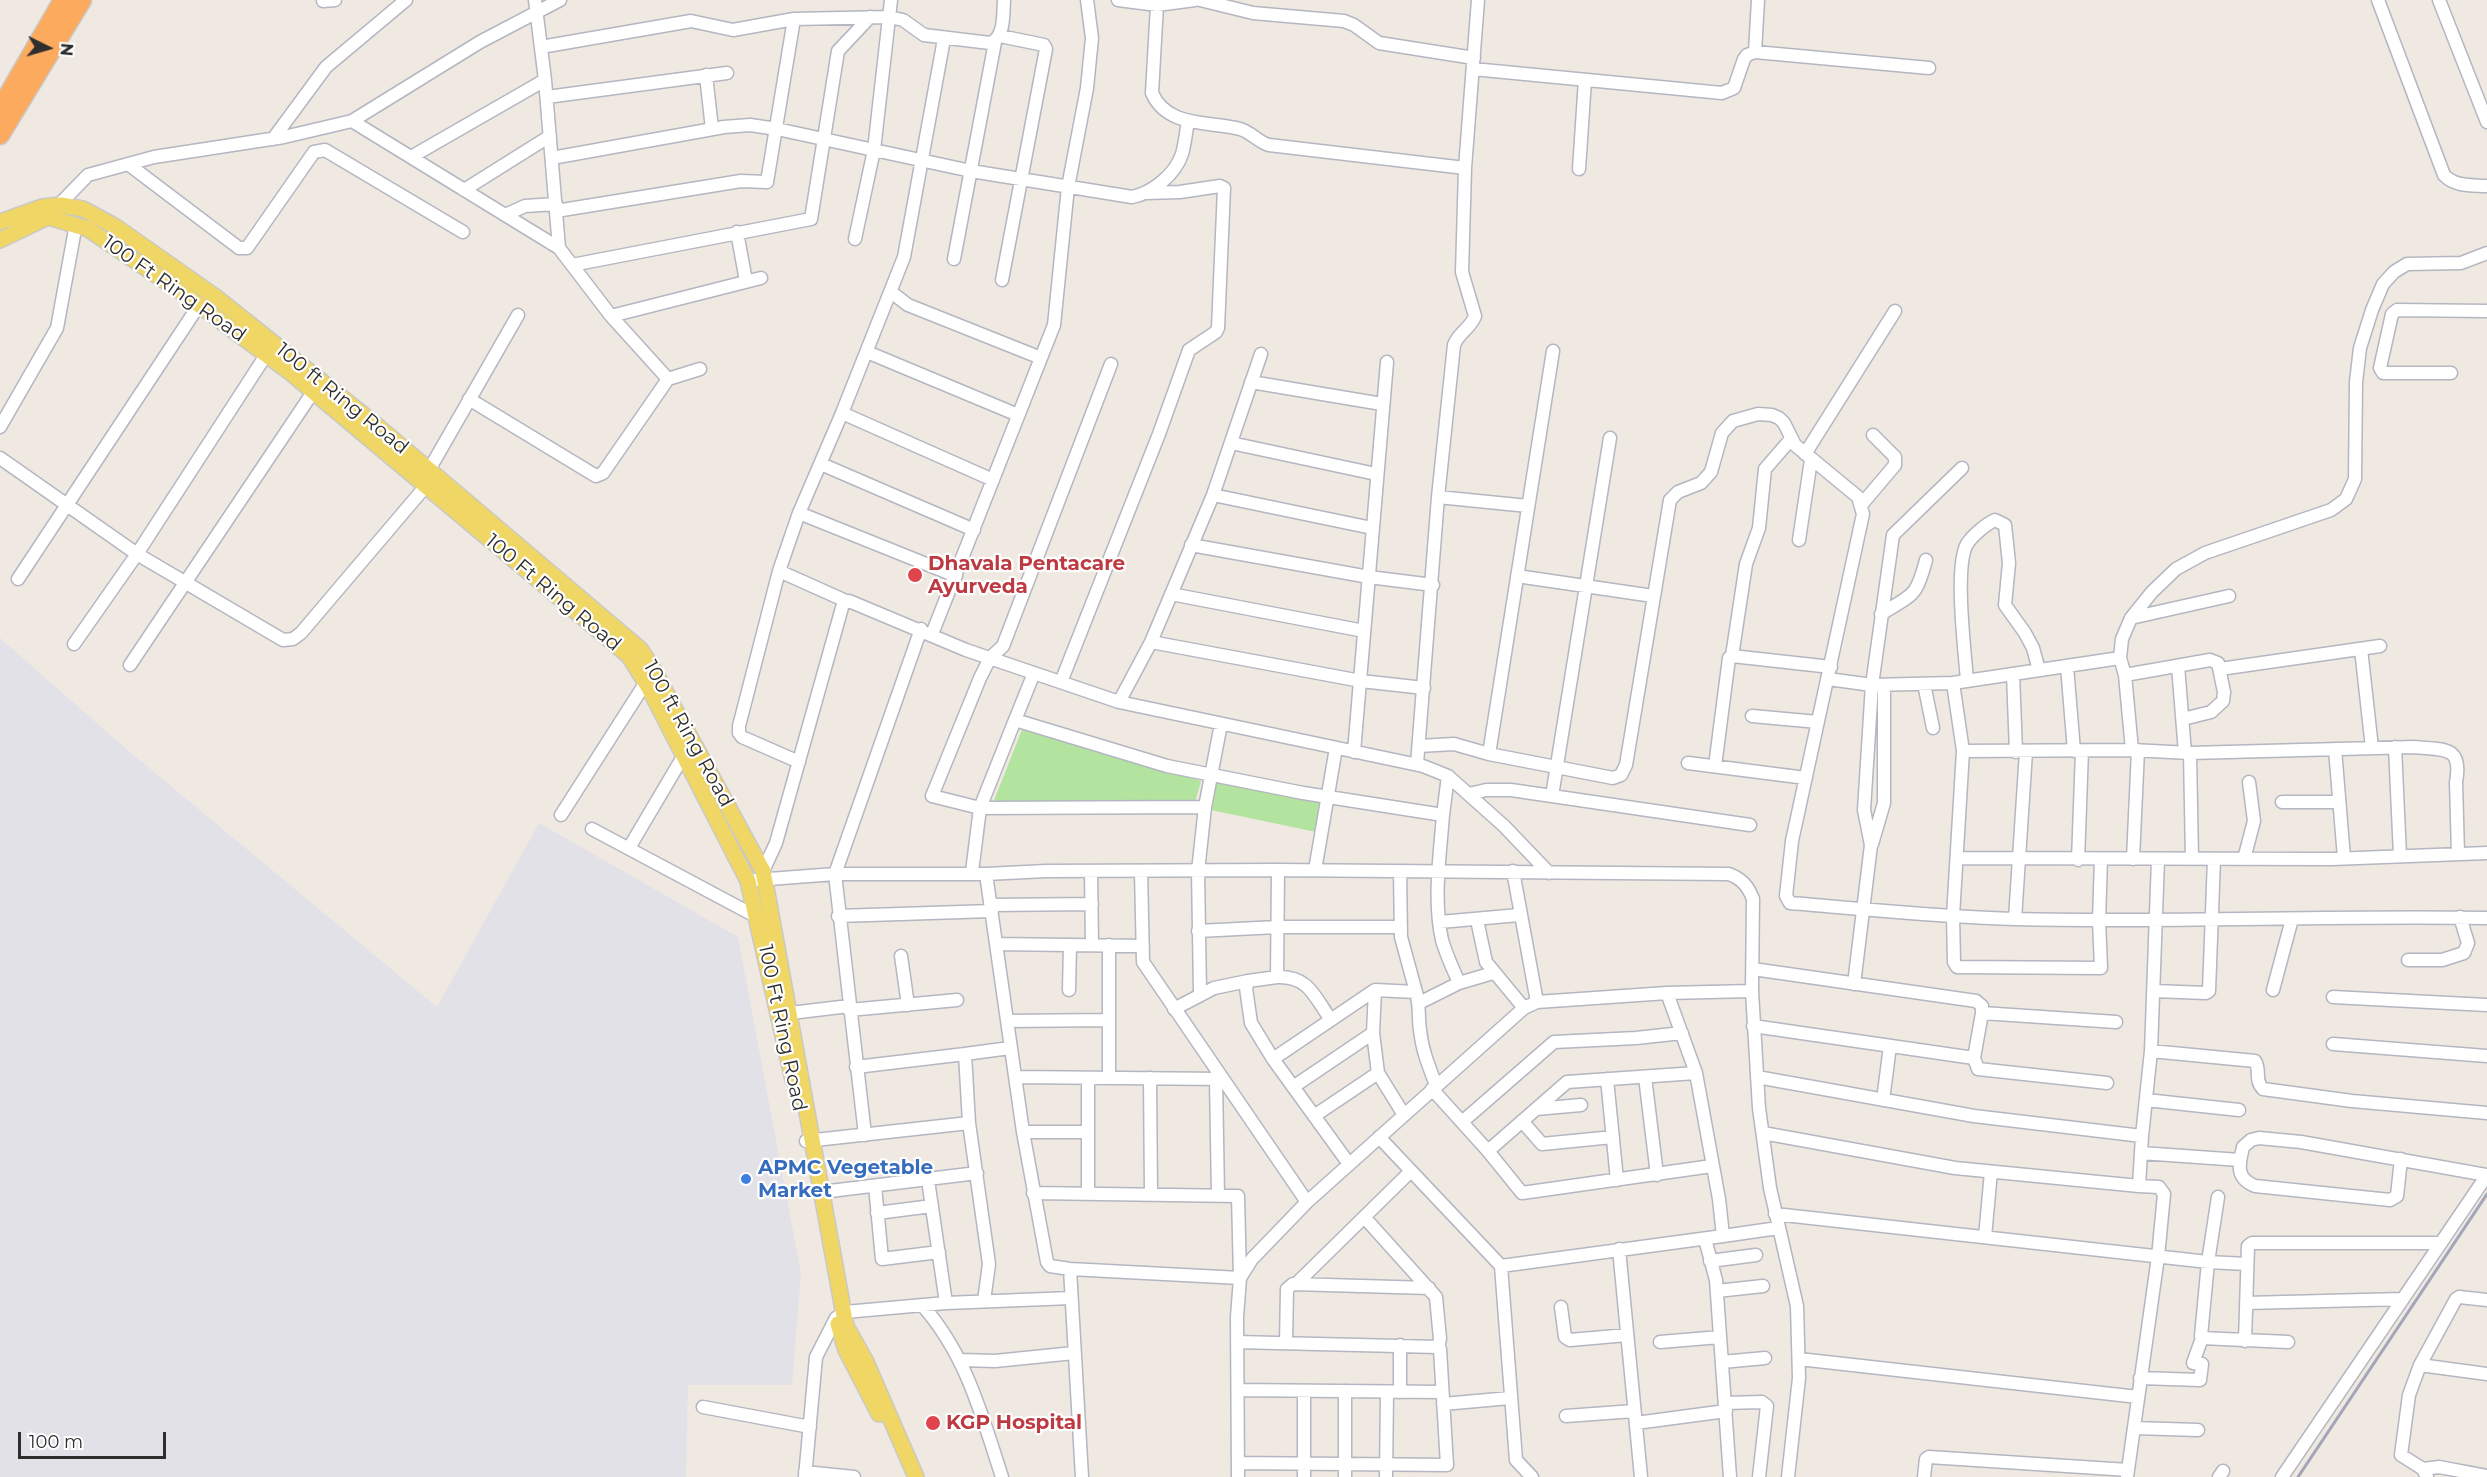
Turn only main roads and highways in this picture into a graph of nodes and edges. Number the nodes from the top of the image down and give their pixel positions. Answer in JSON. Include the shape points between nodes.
{"nodes":[{"id":1,"x":63,"y":0,"type":"edge"},
{"id":2,"x":82,"y":0,"type":"edge"},
{"id":3,"x":0,"y":109,"type":"edge"},
{"id":4,"x":0,"y":135,"type":"edge"},
{"id":5,"x":0,"y":222,"type":"edge"},
{"id":6,"x":0,"y":240,"type":"edge"},
{"id":7,"x":810,"y":1141,"type":"junction"},
{"id":8,"x":841,"y":1315,"type":"junction"},
{"id":9,"x":907,"y":1477,"type":"edge"},
{"id":10,"x":916,"y":1477,"type":"edge"}],
"edges":[{"from":1,"to":3,"type":"highway"},
{"from":2,"to":4,"type":"highway"},
{"from":5,"to":7,"type":"main road","name":"100 ft Ring Road","via":[[59,205],[83,209],[116,227],[217,298],[429,470],[640,649],[764,874],[791,1013]]},
{"from":6,"to":7,"type":"main road","name":"100 Ft Ring Road","via":[[48,217],[88,229],[199,305],[313,392],[629,656],[748,881]]},
{"from":7,"to":8,"type":"main road","name":"100 Ft Ring Road"},
{"from":7,"to":8,"type":"main road","name":"100 ft Ring Road"},
{"from":8,"to":9,"type":"main road","name":"100 Ft Ring Road","via":[[846,1350],[895,1444]]},
{"from":8,"to":10,"type":"main road","name":"100 ft Ring Road"}]}
